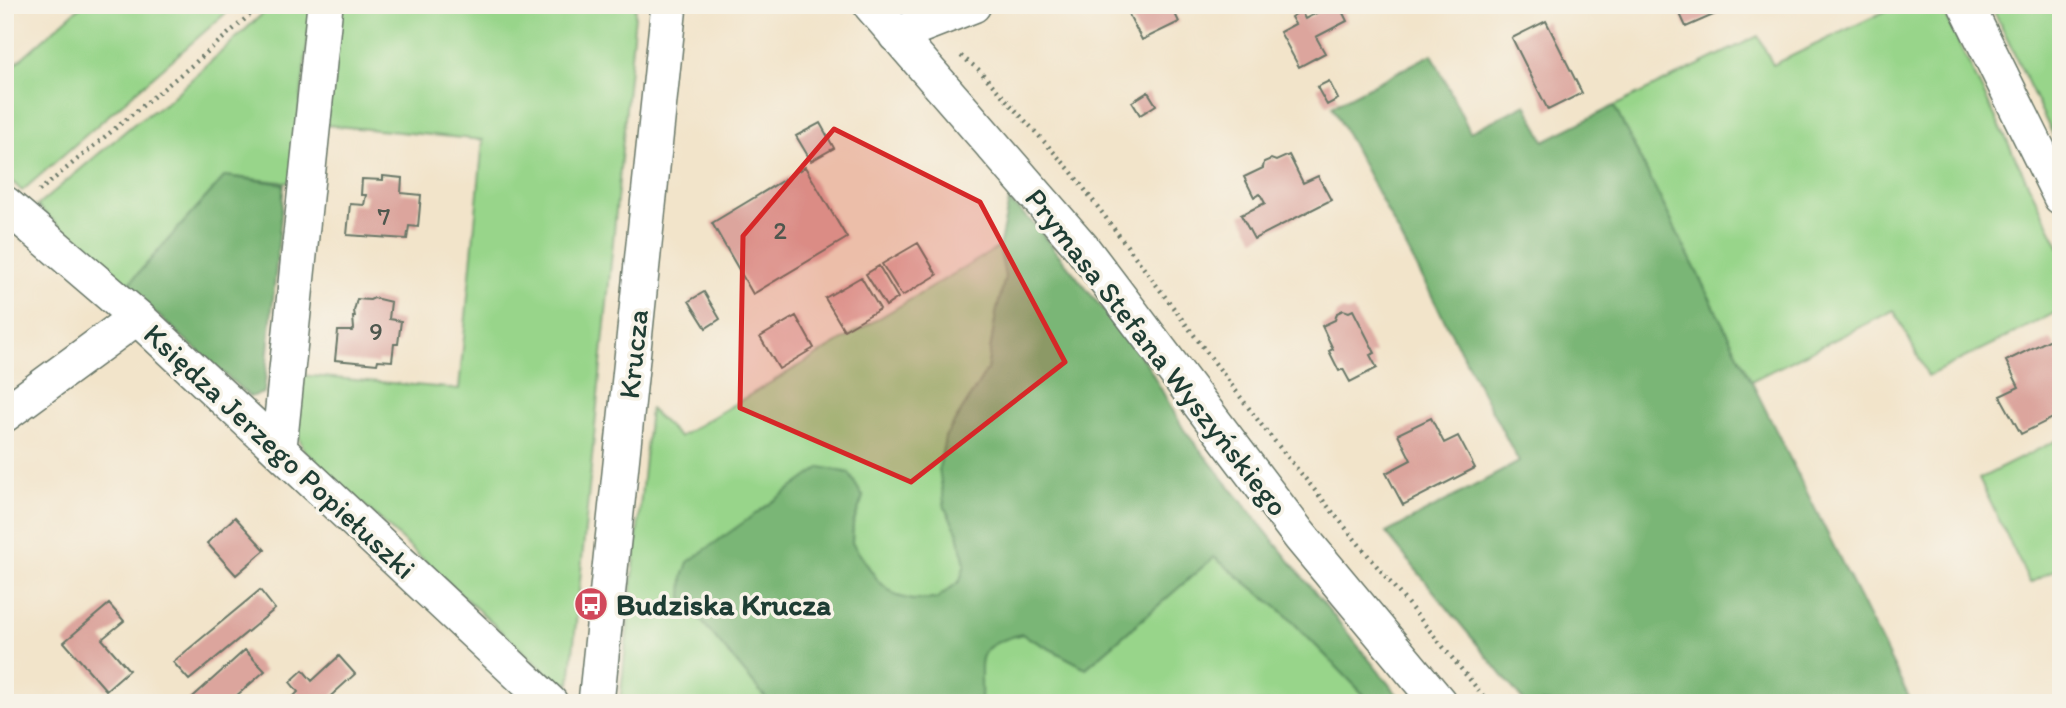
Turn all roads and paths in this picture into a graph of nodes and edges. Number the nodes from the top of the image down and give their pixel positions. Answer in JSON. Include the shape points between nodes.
{"nodes":[{"id":1,"x":261,"y":5,"type":"edge"},
{"id":2,"x":325,"y":5,"type":"edge"},
{"id":3,"x":669,"y":5,"type":"edge"},
{"id":4,"x":871,"y":5,"type":"edge"},
{"id":5,"x":973,"y":5,"type":"edge"},
{"id":6,"x":1966,"y":5,"type":"edge"},
{"id":7,"x":929,"y":23,"type":"junction"},
{"id":8,"x":896,"y":35,"type":"junction"},
{"id":9,"x":2061,"y":197,"type":"edge"},
{"id":10,"x":8,"y":207,"type":"edge"},
{"id":11,"x":137,"y":317,"type":"junction"},
{"id":12,"x":5,"y":414,"type":"edge"},
{"id":13,"x":278,"y":447,"type":"junction"},
{"id":14,"x":550,"y":703,"type":"edge"},
{"id":15,"x":596,"y":703,"type":"edge"},
{"id":16,"x":1438,"y":703,"type":"edge"},
{"id":17,"x":1489,"y":703,"type":"edge"}],
"edges":[{"from":1,"to":10,"type":"path","via":[[65,171]]},
{"from":2,"to":13,"type":"street"},
{"from":3,"to":15,"type":"street","name":"Krucza"},
{"from":4,"to":8,"type":"street","name":"Prymasa Stefana Wyszyńskiego"},
{"from":5,"to":7,"type":"street"},
{"from":6,"to":9,"type":"street"},
{"from":7,"to":8,"type":"street"},
{"from":7,"to":17,"type":"path","via":[[943,43],[978,69],[1070,170],[1263,427]]},
{"from":8,"to":16,"type":"street","name":"Prymasa Stefana Wyszyńskiego","via":[[1082,248],[1300,536]]},
{"from":10,"to":11,"type":"street","name":"Księdza Jerzego Popiełuszki"},
{"from":11,"to":12,"type":"street"},
{"from":11,"to":13,"type":"street","name":"Księdza Jerzego Popiełuszki"},
{"from":13,"to":14,"type":"street","name":"Księdza Jerzego Popiełuszki"}]}
